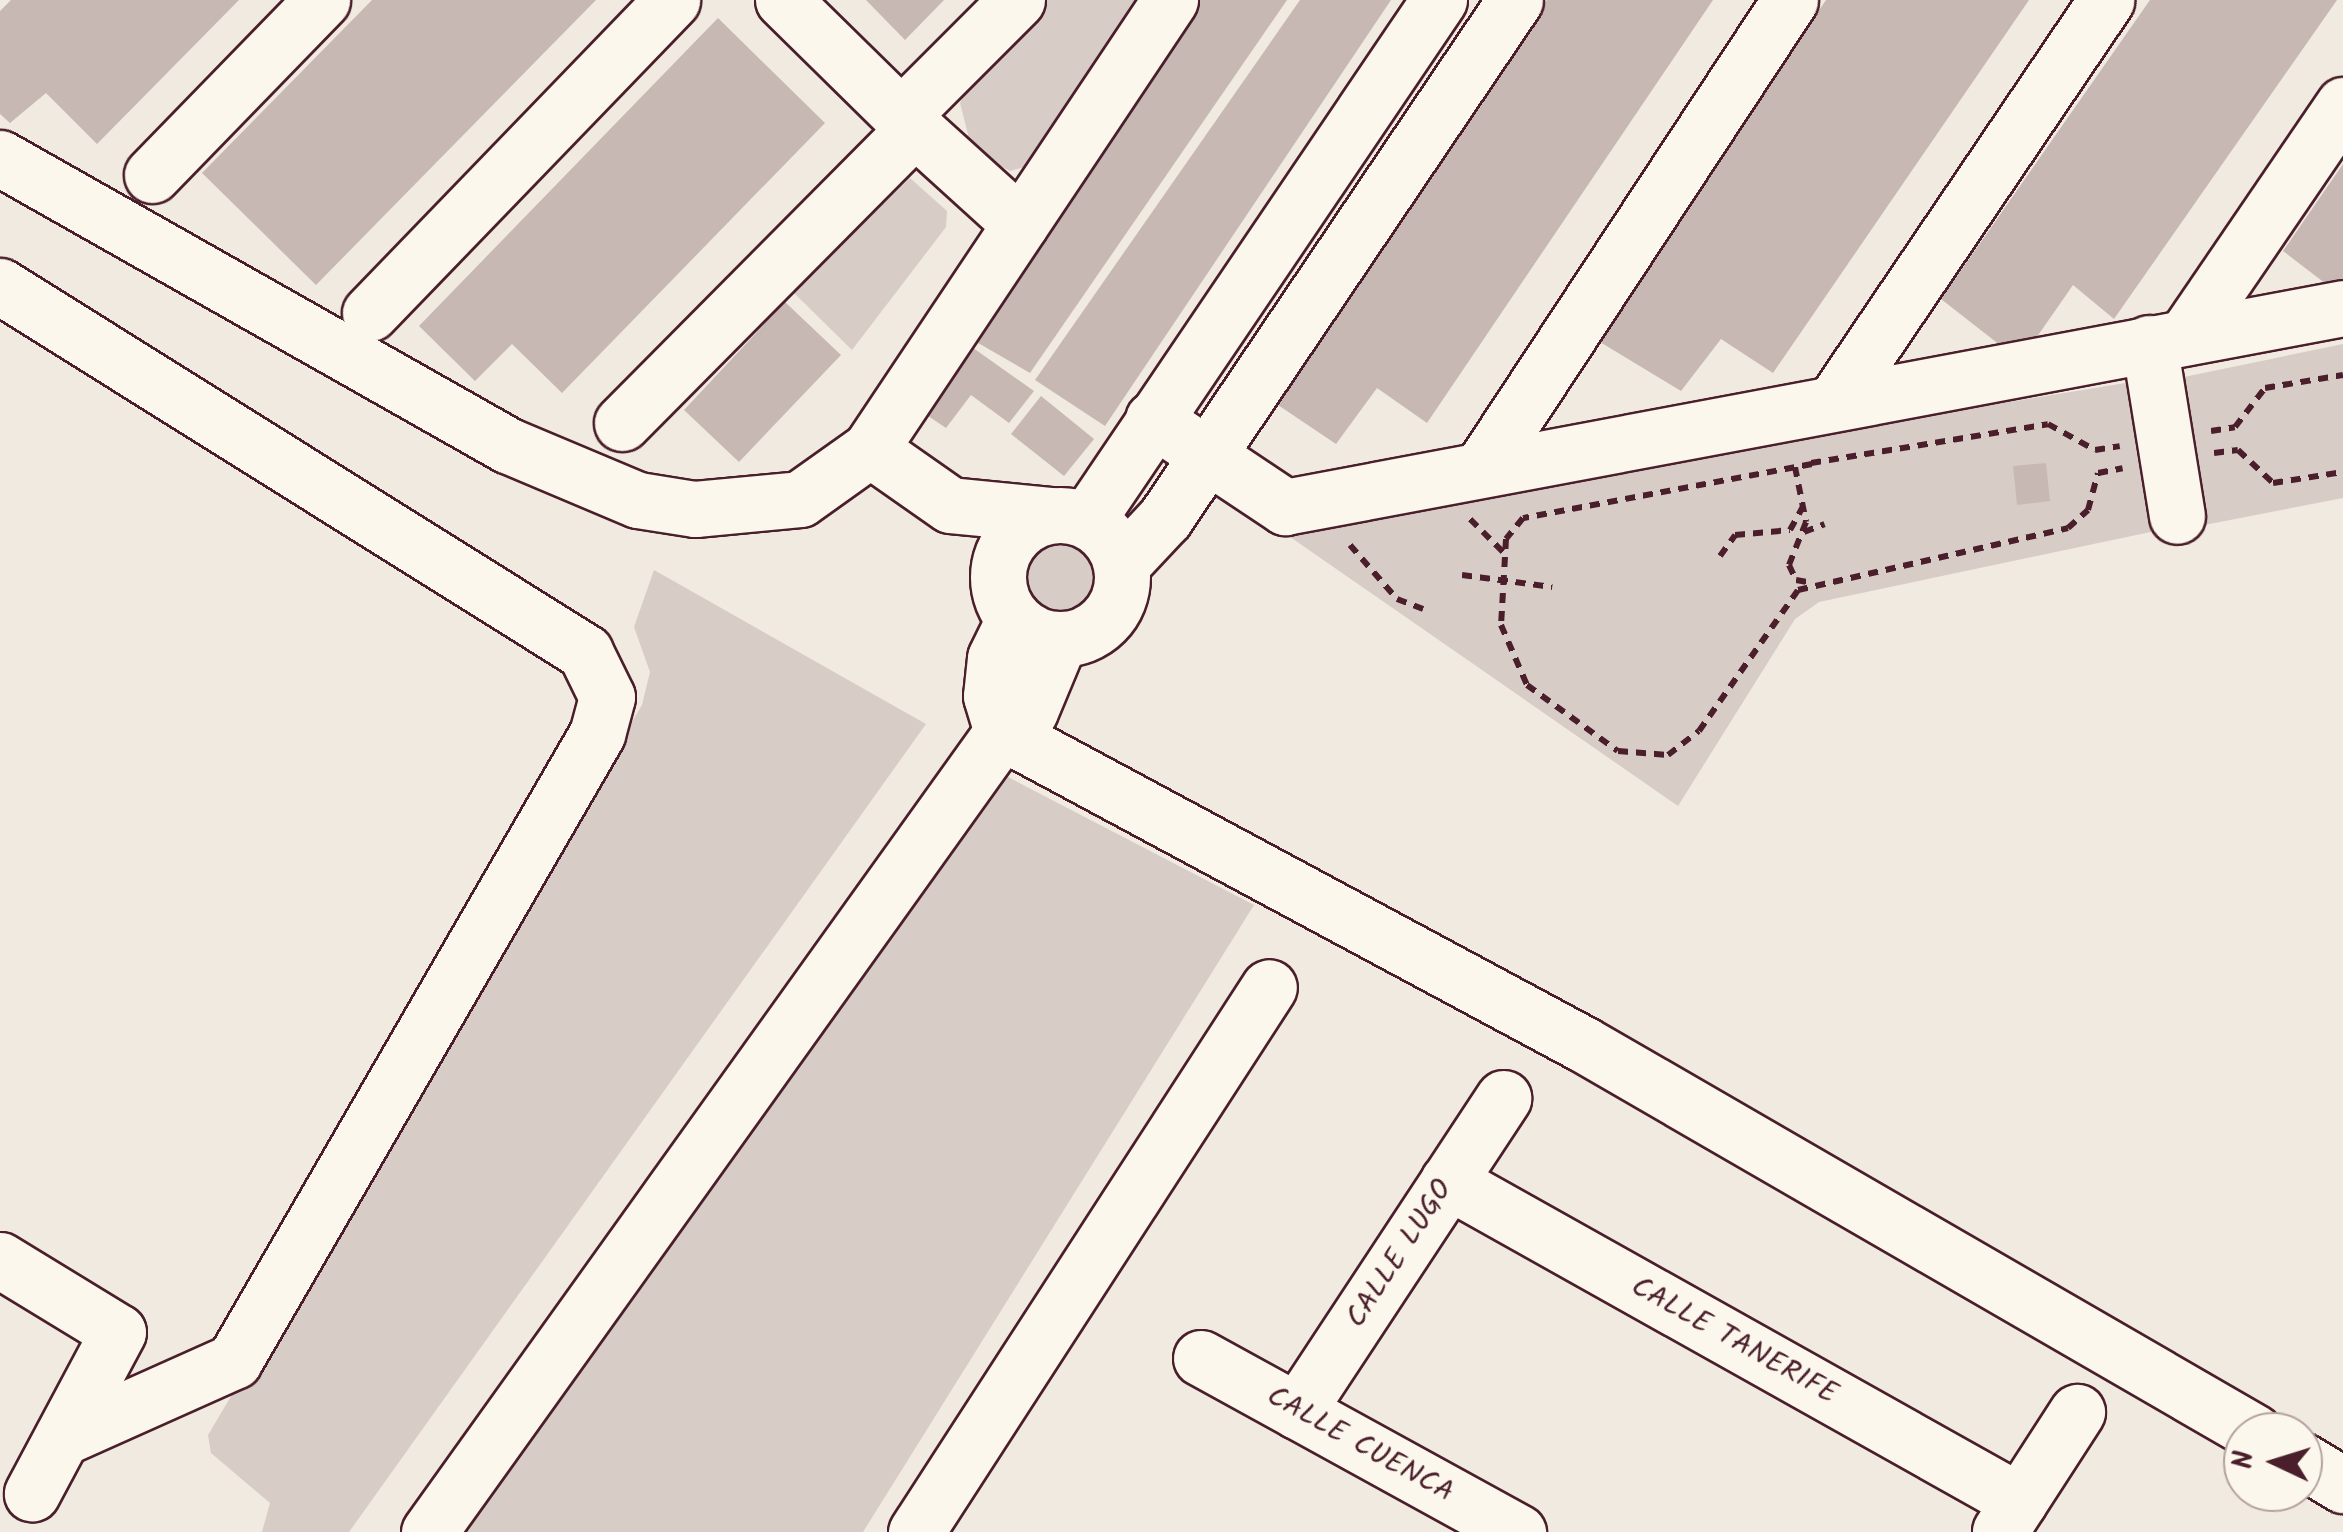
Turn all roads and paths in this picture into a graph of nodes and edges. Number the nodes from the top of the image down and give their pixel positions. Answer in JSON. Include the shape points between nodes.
{"nodes":[{"id":1,"x":322,"y":0,"type":"edge"},
{"id":2,"x":672,"y":0,"type":"edge"},
{"id":3,"x":782,"y":0,"type":"edge"},
{"id":4,"x":1017,"y":0,"type":"edge"},
{"id":5,"x":1170,"y":0,"type":"edge"},
{"id":6,"x":1439,"y":0,"type":"edge"},
{"id":7,"x":1515,"y":0,"type":"edge"},
{"id":8,"x":1790,"y":0,"type":"edge"},
{"id":9,"x":2106,"y":0,"type":"edge"},
{"id":10,"x":2343,"y":105,"type":"edge"},
{"id":11,"x":908,"y":122,"type":"junction"},
{"id":12,"x":0,"y":158,"type":"edge"},
{"id":13,"x":152,"y":175,"type":"dead end"},
{"id":14,"x":1020,"y":224,"type":"junction"},
{"id":15,"x":0,"y":286,"type":"edge"},
{"id":16,"x":2343,"y":308,"type":"edge"},
{"id":17,"x":370,"y":314,"type":"dead end"},
{"id":18,"x":2167,"y":340,"type":"junction"},
{"id":19,"x":2343,"y":375,"type":"edge"},
{"id":20,"x":1819,"y":404,"type":"junction"},
{"id":21,"x":1153,"y":419,"type":"junction"},
{"id":22,"x":622,"y":423,"type":"dead end"},
{"id":23,"x":870,"y":449,"type":"junction"},
{"id":24,"x":2166,"y":450,"type":"junction"},
{"id":25,"x":1208,"y":455,"type":"junction"},
{"id":26,"x":1812,"y":464,"type":"junction"},
{"id":27,"x":1483,"y":466,"type":"junction"},
{"id":28,"x":1795,"y":467,"type":"junction"},
{"id":29,"x":2343,"y":472,"type":"edge"},
{"id":30,"x":1804,"y":504,"type":"junction"},
{"id":31,"x":2178,"y":516,"type":"dead end"},
{"id":32,"x":1070,"y":518,"type":"junction"},
{"id":33,"x":1825,"y":524,"type":"dead end"},
{"id":34,"x":1804,"y":532,"type":"junction"},
{"id":35,"x":1720,"y":556,"type":"dead end"},
{"id":36,"x":1121,"y":565,"type":"junction"},
{"id":37,"x":1462,"y":575,"type":"dead end"},
{"id":38,"x":1504,"y":578,"type":"junction"},
{"id":39,"x":1814,"y":583,"type":"junction"},
{"id":40,"x":1552,"y":586,"type":"dead end"},
{"id":41,"x":1037,"y":629,"type":"junction"},
{"id":42,"x":1002,"y":732,"type":"junction"},
{"id":43,"x":1269,"y":987,"type":"dead end"},
{"id":44,"x":1503,"y":1098,"type":"dead end"},
{"id":45,"x":1448,"y":1181,"type":"junction"},
{"id":46,"x":0,"y":1260,"type":"edge"},
{"id":47,"x":1201,"y":1358,"type":"dead end"},
{"id":48,"x":1297,"y":1411,"type":"junction"},
{"id":49,"x":2077,"y":1412,"type":"dead end"},
{"id":50,"x":2223,"y":1414,"type":"edge"},
{"id":51,"x":62,"y":1438,"type":"junction"},
{"id":52,"x":28,"y":1500,"type":"edge"},
{"id":53,"x":2009,"y":1516,"type":"edge"},
{"id":54,"x":429,"y":1532,"type":"edge"},
{"id":55,"x":916,"y":1532,"type":"edge"},
{"id":56,"x":1518,"y":1532,"type":"edge"}],
"edges":[{"from":1,"to":13,"type":"street"},
{"from":2,"to":17,"type":"street"},
{"from":3,"to":11,"type":"street"},
{"from":4,"to":11,"type":"street"},
{"from":5,"to":14,"type":"street"},
{"from":6,"to":21,"type":"street"},
{"from":7,"to":25,"type":"street"},
{"from":8,"to":27,"type":"street"},
{"from":9,"to":20,"type":"street"},
{"from":10,"to":18,"type":"street"},
{"from":11,"to":14,"type":"street"},
{"from":11,"to":22,"type":"street"},
{"from":12,"to":23,"type":"street","via":[[507,445],[638,500],[696,509],[800,499]]},
{"from":14,"to":23,"type":"street"},
{"from":15,"to":51,"type":"street","via":[[585,652],[607,697],[597,734],[234,1361]]},
{"from":16,"to":18,"type":"street"},
{"from":18,"to":20,"type":"street"},
{"from":18,"to":24,"type":"street"},
{"from":19,"to":24,"type":"path","via":[[2278,383],[2256,395],[2235,427]]},
{"from":20,"to":26,"type":"path"},
{"from":20,"to":27,"type":"street"},
{"from":21,"to":25,"type":"street"},
{"from":21,"to":32,"type":"street"},
{"from":23,"to":32,"type":"street","via":[[950,505]]},
{"from":24,"to":26,"type":"path","via":[[2094,450],[2048,424]]},
{"from":24,"to":29,"type":"path","via":[[2238,450],[2273,483]]},
{"from":24,"to":31,"type":"street"},
{"from":24,"to":39,"type":"path","via":[[2098,473],[2088,510],[2068,528]]},
{"from":25,"to":27,"type":"street","via":[[1285,507]]},
{"from":25,"to":36,"type":"street"},
{"from":26,"to":28,"type":"path"},
{"from":28,"to":30,"type":"path"},
{"from":28,"to":38,"type":"path","via":[[1534,513],[1509,530]]},
{"from":30,"to":34,"type":"path"},
{"from":30,"to":35,"type":"path","via":[[1790,530],[1735,535]]},
{"from":32,"to":36,"type":"street"},
{"from":32,"to":41,"type":"street","via":[[1017,530],[1003,550],[997,574]]},
{"from":33,"to":34,"type":"path"},
{"from":34,"to":39,"type":"path","via":[[1788,565],[1796,580]]},
{"from":36,"to":41,"type":"street","via":[[1114,608],[1082,636]]},
{"from":37,"to":38,"type":"path"},
{"from":38,"to":39,"type":"path","via":[[1503,634],[1533,692],[1618,750],[1650,758],[1700,731],[1786,602]]},
{"from":38,"to":40,"type":"path"},
{"from":41,"to":42,"type":"street","via":[[1030,711]]},
{"from":42,"to":50,"type":"street","via":[[1583,1044]]},
{"from":42,"to":54,"type":"street"},
{"from":43,"to":55,"type":"street"},
{"from":44,"to":45,"type":"street","name":"CALLE LUGO"},
{"from":45,"to":48,"type":"street","name":"CALLE LUGO"},
{"from":45,"to":53,"type":"street","name":"CALLE TANERIFE"},
{"from":46,"to":51,"type":"street","via":[[118,1332]]},
{"from":47,"to":48,"type":"street","name":"CALLE CUENCA"},
{"from":48,"to":56,"type":"street","name":"CALLE CUENCA"},
{"from":49,"to":53,"type":"street"},
{"from":51,"to":52,"type":"street"}]}
